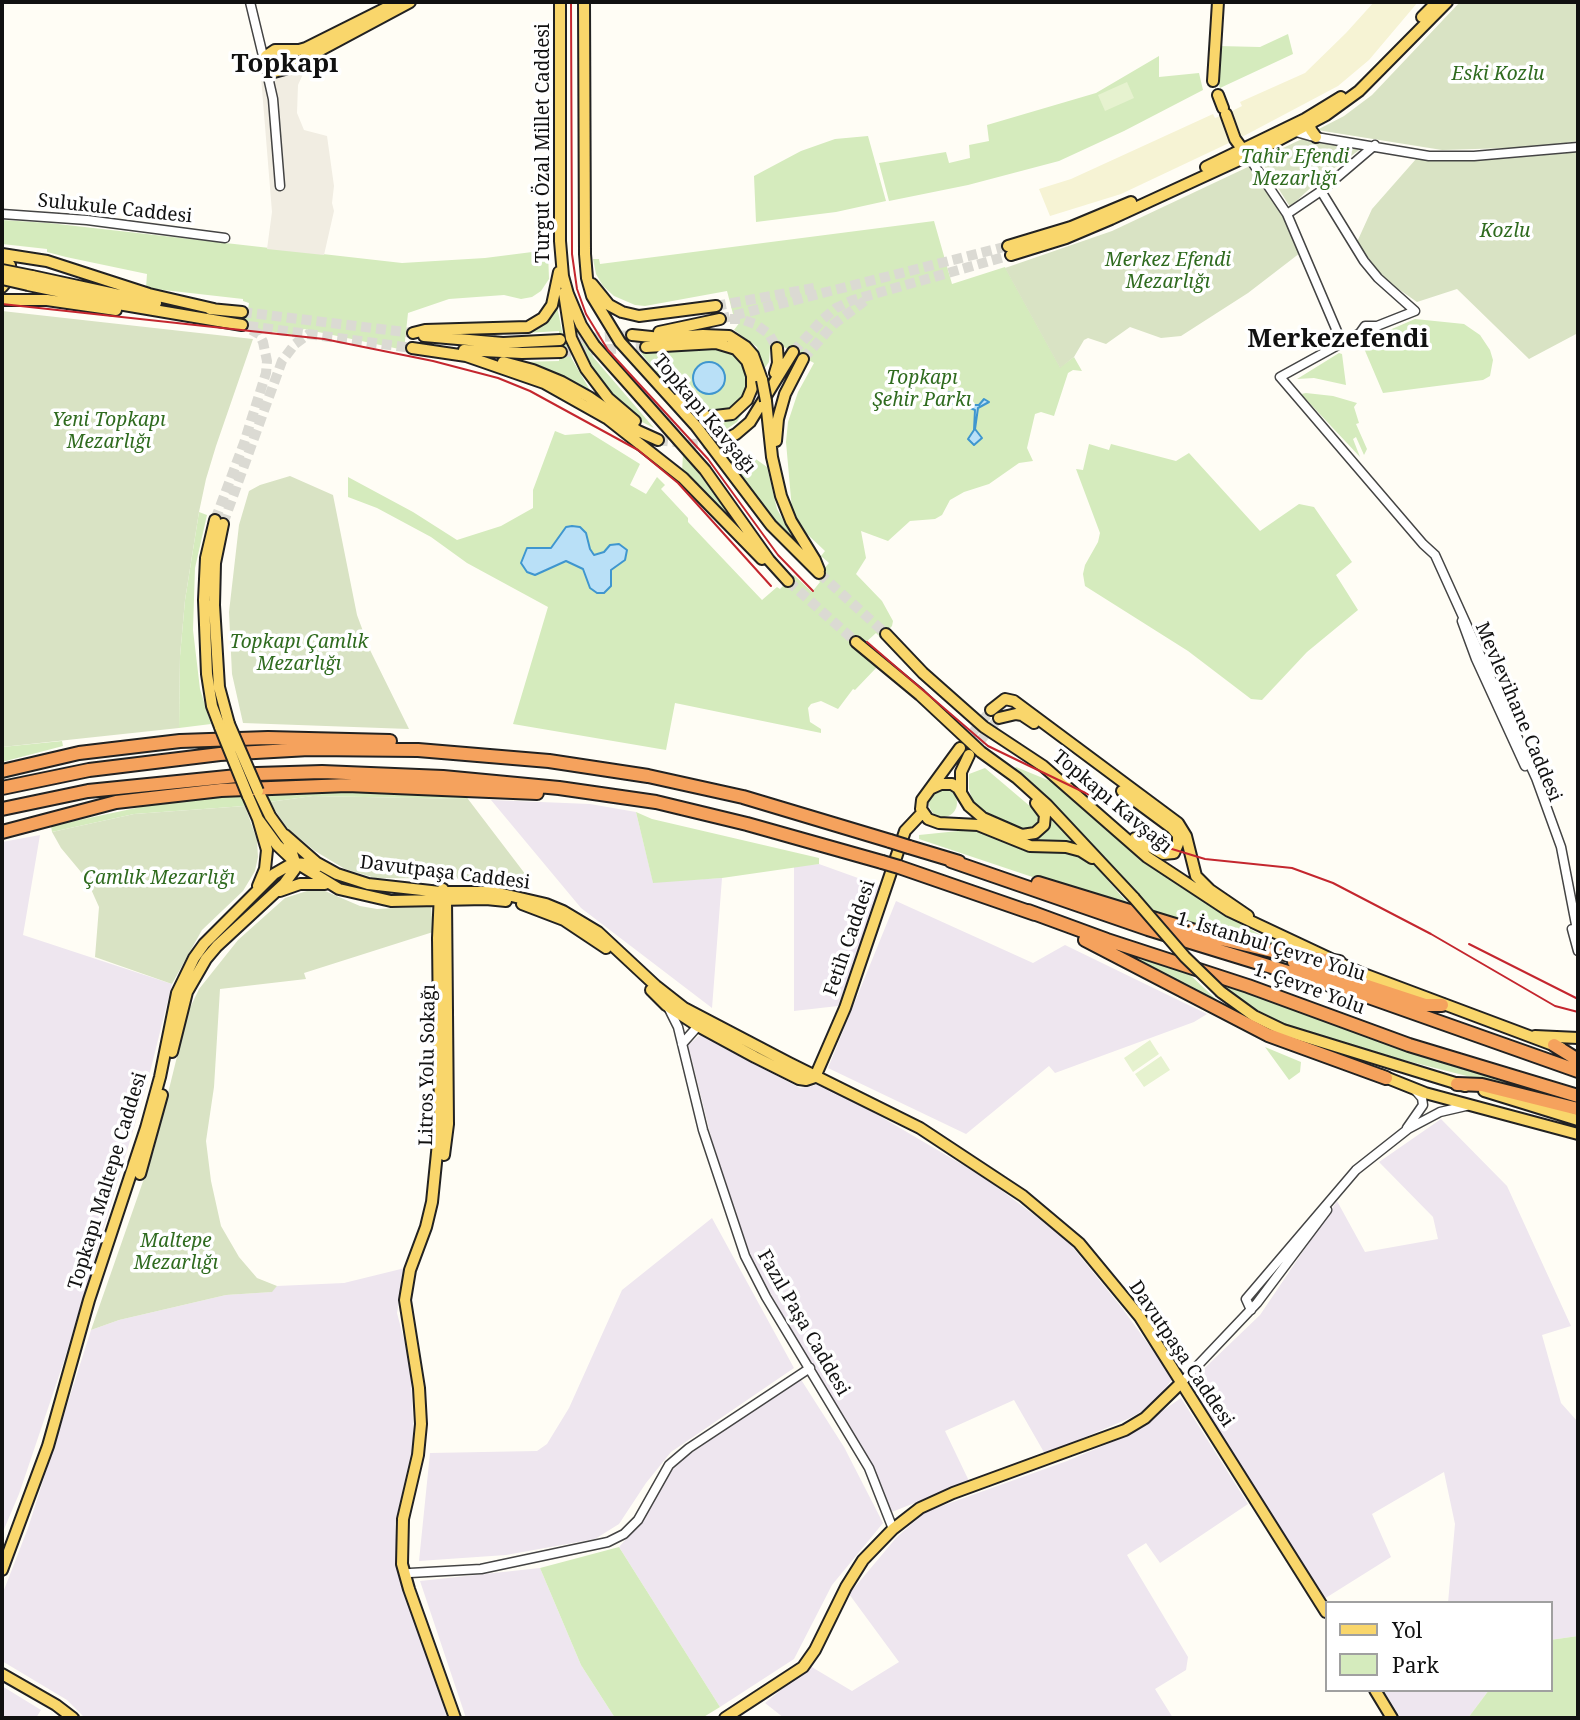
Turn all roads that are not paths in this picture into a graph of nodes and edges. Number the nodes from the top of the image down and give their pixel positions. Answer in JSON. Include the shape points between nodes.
{"nodes":[{"id":1,"x":250,"y":2,"type":"edge"},
{"id":2,"x":398,"y":2,"type":"edge"},
{"id":3,"x":410,"y":2,"type":"edge"},
{"id":4,"x":560,"y":2,"type":"edge"},
{"id":5,"x":584,"y":2,"type":"edge"},
{"id":6,"x":1218,"y":2,"type":"edge"},
{"id":7,"x":1437,"y":2,"type":"edge"},
{"id":8,"x":1447,"y":2,"type":"edge"},
{"id":9,"x":265,"y":64,"type":"junction"},
{"id":10,"x":1213,"y":81,"type":"dead end"},
{"id":11,"x":1218,"y":96,"type":"dead end"},
{"id":12,"x":1310,"y":124,"type":"junction"},
{"id":13,"x":1293,"y":129,"type":"junction"},
{"id":14,"x":1316,"y":137,"type":"junction"},
{"id":15,"x":1375,"y":145,"type":"junction"},
{"id":16,"x":1578,"y":147,"type":"edge"},
{"id":17,"x":1245,"y":153,"type":"junction"},
{"id":18,"x":281,"y":186,"type":"dead end"},
{"id":19,"x":1321,"y":191,"type":"junction"},
{"id":20,"x":2,"y":214,"type":"edge"},
{"id":21,"x":1287,"y":214,"type":"junction"},
{"id":22,"x":225,"y":238,"type":"dead end"},
{"id":23,"x":1009,"y":251,"type":"tunnel mouth"},
{"id":24,"x":2,"y":256,"type":"edge"},
{"id":25,"x":561,"y":257,"type":"junction"},
{"id":26,"x":585,"y":264,"type":"junction"},
{"id":27,"x":2,"y":270,"type":"edge"},
{"id":28,"x":2,"y":279,"type":"edge"},
{"id":29,"x":30,"y":281,"type":"junction"},
{"id":30,"x":565,"y":283,"type":"junction"},
{"id":31,"x":2,"y":287,"type":"edge"},
{"id":32,"x":2,"y":300,"type":"edge"},
{"id":33,"x":716,"y":306,"type":"tunnel mouth"},
{"id":34,"x":214,"y":309,"type":"junction"},
{"id":35,"x":242,"y":312,"type":"tunnel mouth"},
{"id":36,"x":164,"y":313,"type":"junction"},
{"id":37,"x":720,"y":319,"type":"tunnel mouth"},
{"id":38,"x":242,"y":325,"type":"tunnel mouth"},
{"id":39,"x":560,"y":340,"type":"tunnel mouth"},
{"id":40,"x":1342,"y":343,"type":"junction"},
{"id":41,"x":646,"y":347,"type":"tunnel mouth"},
{"id":42,"x":777,"y":348,"type":"dead end"},
{"id":43,"x":561,"y":352,"type":"tunnel mouth"},
{"id":44,"x":793,"y":352,"type":"tunnel mouth"},
{"id":45,"x":466,"y":356,"type":"junction"},
{"id":46,"x":803,"y":359,"type":"tunnel mouth"},
{"id":47,"x":656,"y":382,"type":"junction"},
{"id":48,"x":764,"y":402,"type":"junction"},
{"id":49,"x":722,"y":441,"type":"tunnel mouth"},
{"id":50,"x":774,"y":465,"type":"junction"},
{"id":51,"x":219,"y":522,"type":"tunnel mouth"},
{"id":52,"x":886,"y":634,"type":"tunnel mouth"},
{"id":53,"x":856,"y":642,"type":"tunnel mouth"},
{"id":54,"x":455,"y":752,"type":"junction"},
{"id":55,"x":1000,"y":766,"type":"junction"},
{"id":56,"x":2,"y":771,"type":"edge"},
{"id":57,"x":130,"y":786,"type":"junction"},
{"id":58,"x":2,"y":788,"type":"edge"},
{"id":59,"x":928,"y":791,"type":"junction"},
{"id":60,"x":1071,"y":791,"type":"junction"},
{"id":61,"x":962,"y":793,"type":"junction"},
{"id":62,"x":253,"y":794,"type":"junction"},
{"id":63,"x":597,"y":794,"type":"junction"},
{"id":64,"x":2,"y":809,"type":"edge"},
{"id":65,"x":86,"y":809,"type":"junction"},
{"id":66,"x":922,"y":813,"type":"junction"},
{"id":67,"x":2,"y":818,"type":"edge"},
{"id":68,"x":258,"y":819,"type":"junction"},
{"id":69,"x":948,"y":823,"type":"junction"},
{"id":70,"x":2,"y":826,"type":"edge"},
{"id":71,"x":2,"y":832,"type":"edge"},
{"id":72,"x":285,"y":835,"type":"junction"},
{"id":73,"x":951,"y":861,"type":"junction"},
{"id":74,"x":295,"y":862,"type":"junction"},
{"id":75,"x":1562,"y":866,"type":"junction"},
{"id":76,"x":1114,"y":875,"type":"junction"},
{"id":77,"x":330,"y":884,"type":"junction"},
{"id":78,"x":368,"y":884,"type":"junction"},
{"id":79,"x":256,"y":893,"type":"junction"},
{"id":80,"x":271,"y":895,"type":"junction"},
{"id":81,"x":443,"y":896,"type":"junction"},
{"id":82,"x":1028,"y":911,"type":"junction"},
{"id":83,"x":1255,"y":923,"type":"junction"},
{"id":84,"x":1578,"y":935,"type":"edge"},
{"id":85,"x":1257,"y":948,"type":"junction"},
{"id":86,"x":1578,"y":951,"type":"edge"},
{"id":87,"x":1339,"y":962,"type":"junction"},
{"id":88,"x":182,"y":992,"type":"junction"},
{"id":89,"x":666,"y":1005,"type":"junction"},
{"id":90,"x":1442,"y":1005,"type":"junction"},
{"id":91,"x":1254,"y":1016,"type":"junction"},
{"id":92,"x":698,"y":1026,"type":"junction"},
{"id":93,"x":1525,"y":1035,"type":"junction"},
{"id":94,"x":1578,"y":1038,"type":"edge"},
{"id":95,"x":682,"y":1044,"type":"junction"},
{"id":96,"x":1554,"y":1045,"type":"joint"},
{"id":97,"x":766,"y":1051,"type":"junction"},
{"id":98,"x":1578,"y":1057,"type":"edge"},
{"id":99,"x":1578,"y":1072,"type":"edge"},
{"id":100,"x":815,"y":1077,"type":"junction"},
{"id":101,"x":1386,"y":1078,"type":"junction"},
{"id":102,"x":1457,"y":1084,"type":"junction"},
{"id":103,"x":1413,"y":1088,"type":"junction"},
{"id":104,"x":1578,"y":1096,"type":"edge"},
{"id":105,"x":1424,"y":1101,"type":"junction"},
{"id":106,"x":1471,"y":1105,"type":"junction"},
{"id":107,"x":1578,"y":1109,"type":"edge"},
{"id":108,"x":1433,"y":1115,"type":"junction"},
{"id":109,"x":1578,"y":1120,"type":"edge"},
{"id":110,"x":1402,"y":1133,"type":"junction"},
{"id":111,"x":1578,"y":1134,"type":"edge"},
{"id":112,"x":408,"y":1300,"type":"junction"},
{"id":113,"x":810,"y":1368,"type":"junction"},
{"id":114,"x":1182,"y":1382,"type":"junction"},
{"id":115,"x":893,"y":1529,"type":"junction"},
{"id":116,"x":2,"y":1570,"type":"edge"},
{"id":117,"x":410,"y":1573,"type":"junction"},
{"id":118,"x":1324,"y":1609,"type":"edge"},
{"id":119,"x":2,"y":1674,"type":"edge"},
{"id":120,"x":1376,"y":1692,"type":"edge"},
{"id":121,"x":73,"y":1718,"type":"edge"},
{"id":122,"x":455,"y":1718,"type":"edge"},
{"id":123,"x":461,"y":1718,"type":"edge"},
{"id":124,"x":725,"y":1718,"type":"edge"},
{"id":125,"x":1392,"y":1718,"type":"edge"}],
"edges":[{"from":1,"to":9,"type":"street"},
{"from":2,"to":9,"type":"main road","via":[[306,48],[270,52]]},
{"from":3,"to":9,"type":"main road","via":[[279,71]]},
{"from":4,"to":25,"type":"main road","name":"Turgut Özal Millet Caddesi"},
{"from":5,"to":26,"type":"main road","name":"Turgut Özal Millet Caddesi"},
{"from":6,"to":10,"type":"main road"},
{"from":7,"to":13,"type":"main road","via":[[1356,85]]},
{"from":8,"to":12,"type":"main road","via":[[1359,91]]},
{"from":9,"to":18,"type":"street"},
{"from":11,"to":17,"type":"main road"},
{"from":12,"to":13,"type":"main road"},
{"from":12,"to":14,"type":"main road"},
{"from":13,"to":14,"type":"street"},
{"from":13,"to":17,"type":"main road"},
{"from":14,"to":15,"type":"street"},
{"from":15,"to":16,"type":"street","via":[[1429,156]]},
{"from":15,"to":19,"type":"street"},
{"from":17,"to":21,"type":"street"},
{"from":17,"to":23,"type":"main road","via":[[1081,232]]},
{"from":19,"to":21,"type":"street"},
{"from":19,"to":40,"type":"street","via":[[1364,261],[1415,311],[1365,326]]},
{"from":20,"to":22,"type":"street","name":"Sulukule Caddesi"},
{"from":21,"to":40,"type":"street"},
{"from":24,"to":31,"type":"main road","via":[[11,273]]},
{"from":24,"to":34,"type":"main road","via":[[47,261],[149,294]]},
{"from":25,"to":30,"type":"main road","name":"Turgut Özal Millet Caddesi"},
{"from":25,"to":39,"type":"main road","via":[[555,299],[536,323],[507,329],[414,333],[473,342]]},
{"from":26,"to":33,"type":"main road","via":[[596,290],[622,312],[647,316]]},
{"from":26,"to":47,"type":"main road","name":"Topkapı Kavşağı","via":[[588,286],[608,326]]},
{"from":27,"to":29,"type":"main road","bridge":true},
{"from":28,"to":29,"type":"main road","bridge":true},
{"from":29,"to":34,"type":"main road"},
{"from":29,"to":36,"type":"main road"},
{"from":30,"to":45,"type":"main road","via":[[569,327],[586,369],[617,407],[659,440],[547,375]]},
{"from":30,"to":45,"type":"main road","name":"Topkapı Kavşağı","via":[[594,345],[705,470],[788,581],[683,478],[608,419],[544,383]]},
{"from":32,"to":36,"type":"main road","via":[[47,300]]},
{"from":34,"to":35,"type":"main road"},
{"from":36,"to":38,"type":"main road"},
{"from":37,"to":48,"type":"main road","bridge":true,"via":[[632,335],[729,336],[753,355]]},
{"from":40,"to":75,"type":"street","name":"Mevlevihane Caddesi","via":[[1280,377],[1435,555],[1534,779],[1561,847]]},
{"from":41,"to":47,"type":"main road","via":[[730,346],[747,360],[753,383],[738,410],[713,417],[701,414]]},
{"from":42,"to":48,"type":"main road","via":[[778,363]]},
{"from":43,"to":45,"type":"main road","via":[[412,348]]},
{"from":44,"to":48,"type":"main road"},
{"from":46,"to":50,"type":"main road","via":[[781,407]]},
{"from":47,"to":50,"type":"main road","name":"Topkapı Kavşağı","via":[[696,426],[771,525],[819,573],[786,510]]},
{"from":48,"to":49,"type":"main road","via":[[744,429]]},
{"from":48,"to":50,"type":"main road"},
{"from":51,"to":62,"type":"main road","bridge":true,"via":[[206,558],[207,674],[212,706]]},
{"from":52,"to":60,"type":"main road","name":"Topkapı Kavşağı","via":[[984,727],[1043,766]]},
{"from":53,"to":55,"type":"main road"},
{"from":54,"to":56,"type":"highway","via":[[424,743],[209,739],[102,750]]},
{"from":54,"to":58,"type":"highway","via":[[331,749],[220,754],[89,770]]},
{"from":54,"to":73,"type":"highway","bridge":true,"via":[[549,761],[684,783],[783,808]]},
{"from":55,"to":61,"type":"main road","via":[[1042,810],[1045,820],[1041,829],[1029,835],[1016,833],[976,813]]},
{"from":55,"to":76,"type":"main road","via":[[1046,805]]},
{"from":57,"to":63,"type":"highway","via":[[322,772],[469,779]]},
{"from":57,"to":64,"type":"highway"},
{"from":57,"to":67,"type":"highway"},
{"from":59,"to":61,"type":"main road","via":[[945,783]]},
{"from":59,"to":61,"type":"main road","via":[[965,752]]},
{"from":59,"to":66,"type":"main road","via":[[920,806]]},
{"from":60,"to":83,"type":"main road","name":"Topkapı Kavşağı","via":[[1158,865],[1221,907]]},
{"from":60,"to":83,"type":"main road","via":[[1147,847],[1163,855],[1176,851],[1178,835],[1172,828],[1038,726],[1022,715],[995,714],[1005,699],[1014,701],[1178,823],[1196,876]]},
{"from":61,"to":69,"type":"main road","via":[[962,813]]},
{"from":62,"to":68,"type":"main road"},
{"from":62,"to":72,"type":"main road"},
{"from":63,"to":65,"type":"highway","via":[[277,786],[167,795]]},
{"from":63,"to":82,"type":"highway","bridge":true,"via":[[687,809],[899,867]]},
{"from":65,"to":70,"type":"highway"},
{"from":65,"to":71,"type":"highway"},
{"from":66,"to":69,"type":"main road","via":[[934,822]]},
{"from":66,"to":100,"type":"main road","name":"Fetih Caddesi","via":[[905,831],[845,1008]]},
{"from":68,"to":74,"type":"main road","name":"Davutpaşa Caddesi"},
{"from":68,"to":79,"type":"main road","via":[[267,859]]},
{"from":69,"to":76,"type":"main road","via":[[978,825],[1030,846],[1081,851]]},
{"from":72,"to":74,"type":"main road"},
{"from":72,"to":78,"type":"main road","name":"Davutpaşa Caddesi","via":[[317,863]]},
{"from":73,"to":85,"type":"highway","via":[[995,869]]},
{"from":73,"to":99,"type":"highway","name":"1. İstanbul Çevre Yolu","via":[[1373,999]]},
{"from":74,"to":77,"type":"main road","name":"Davutpaşa Caddesi"},
{"from":74,"to":78,"type":"main road","via":[[344,881]]},
{"from":74,"to":79,"type":"main road","name":"Topkapı Maltepe Caddesi"},
{"from":74,"to":80,"type":"main road","name":"Topkapı Maltepe Caddesi","via":[[290,878]]},
{"from":75,"to":84,"type":"street","name":"Mevlevihane Caddesi"},
{"from":75,"to":86,"type":"street","name":"Mevlevihane Caddesi"},
{"from":76,"to":91,"type":"main road","bridge":true,"via":[[1191,963]]},
{"from":77,"to":80,"type":"main road","via":[[300,884]]},
{"from":77,"to":81,"type":"main road","name":"Davutpaşa Caddesi","via":[[378,899]]},
{"from":78,"to":81,"type":"main road","name":"Davutpaşa Caddesi"},
{"from":79,"to":88,"type":"main road","name":"Topkapı Maltepe Caddesi","via":[[204,944]]},
{"from":80,"to":88,"type":"main road","name":"Topkapı Maltepe Caddesi","via":[[217,946]]},
{"from":81,"to":89,"type":"main road","name":"Davutpaşa Caddesi","via":[[501,900],[564,920],[608,949]]},
{"from":81,"to":97,"type":"main road","name":"Davutpaşa Caddesi","via":[[495,892],[546,904],[590,926],[676,1002]]},
{"from":81,"to":112,"type":"main road","name":"Litros Yolu Sokağı","via":[[448,1124],[432,1228]]},
{"from":82,"to":101,"type":"highway","via":[[1268,1035]]},
{"from":82,"to":104,"type":"highway","name":"1. Çevre Yolu","via":[[1409,1045]]},
{"from":83,"to":87,"type":"main road","name":"Topkapı Kavşağı"},
{"from":85,"to":87,"type":"highway"},
{"from":85,"to":90,"type":"highway","via":[[1425,1005]]},
{"from":87,"to":90,"type":"main road","name":"Topkapı Kavşağı"},
{"from":88,"to":116,"type":"main road","name":"Topkapı Maltepe Caddesi","via":[[137,1171],[48,1446]]},
{"from":89,"to":92,"type":"main road","name":"Davutpaşa Caddesi"},
{"from":89,"to":95,"type":"street","name":"Fazıl Paşa Caddesi"},
{"from":90,"to":93,"type":"main road","name":"Topkapı Kavşağı"},
{"from":91,"to":101,"type":"main road","via":[[1287,1037]]},
{"from":91,"to":102,"type":"main road","via":[[1301,1037]]},
{"from":92,"to":95,"type":"street"},
{"from":92,"to":97,"type":"main road","via":[[747,1048]]},
{"from":92,"to":100,"type":"main road","name":"Davutpaşa Caddesi","via":[[792,1076]]},
{"from":93,"to":94,"type":"main road"},
{"from":93,"to":96,"type":"main road","name":"Topkapı Kavşağı"},
{"from":95,"to":113,"type":"street","name":"Fazıl Paşa Caddesi","via":[[703,1129],[745,1256]]},
{"from":96,"to":98,"type":"highway"},
{"from":97,"to":100,"type":"main road","name":"Davutpaşa Caddesi"},
{"from":100,"to":114,"type":"main road","name":"Davutpaşa Caddesi","via":[[920,1128],[1023,1196],[1072,1236],[1140,1317]]},
{"from":101,"to":103,"type":"main road"},
{"from":102,"to":107,"type":"highway","via":[[1482,1085]]},
{"from":102,"to":109,"type":"main road"},
{"from":103,"to":105,"type":"street"},
{"from":103,"to":106,"type":"main road"},
{"from":105,"to":108,"type":"street"},
{"from":105,"to":110,"type":"street"},
{"from":106,"to":108,"type":"street"},
{"from":106,"to":111,"type":"main road"},
{"from":108,"to":110,"type":"street"},
{"from":110,"to":114,"type":"street","via":[[1356,1170],[1246,1299],[1251,1310]]},
{"from":112,"to":117,"type":"main road","name":"Litros Yolu Sokağı","via":[[428,1409],[424,1459],[408,1533]]},
{"from":112,"to":122,"type":"main road","name":"Litros Yolu Sokağı","via":[[421,1424],[403,1519],[402,1564]]},
{"from":113,"to":115,"type":"street","name":"Fazıl Paşa Caddesi","via":[[869,1468]]},
{"from":113,"to":117,"type":"street","via":[[668,1465],[638,1520],[624,1534],[608,1542],[481,1569]]},
{"from":114,"to":115,"type":"main road","via":[[1145,1418],[1125,1430],[953,1493],[920,1508]]},
{"from":114,"to":118,"type":"main road","name":"Davutpaşa Caddesi"},
{"from":115,"to":124,"type":"main road","via":[[863,1560],[803,1667]]},
{"from":117,"to":123,"type":"main road","name":"Litros Yolu Sokağı"},
{"from":119,"to":121,"type":"main road"},
{"from":120,"to":125,"type":"main road"}]}
